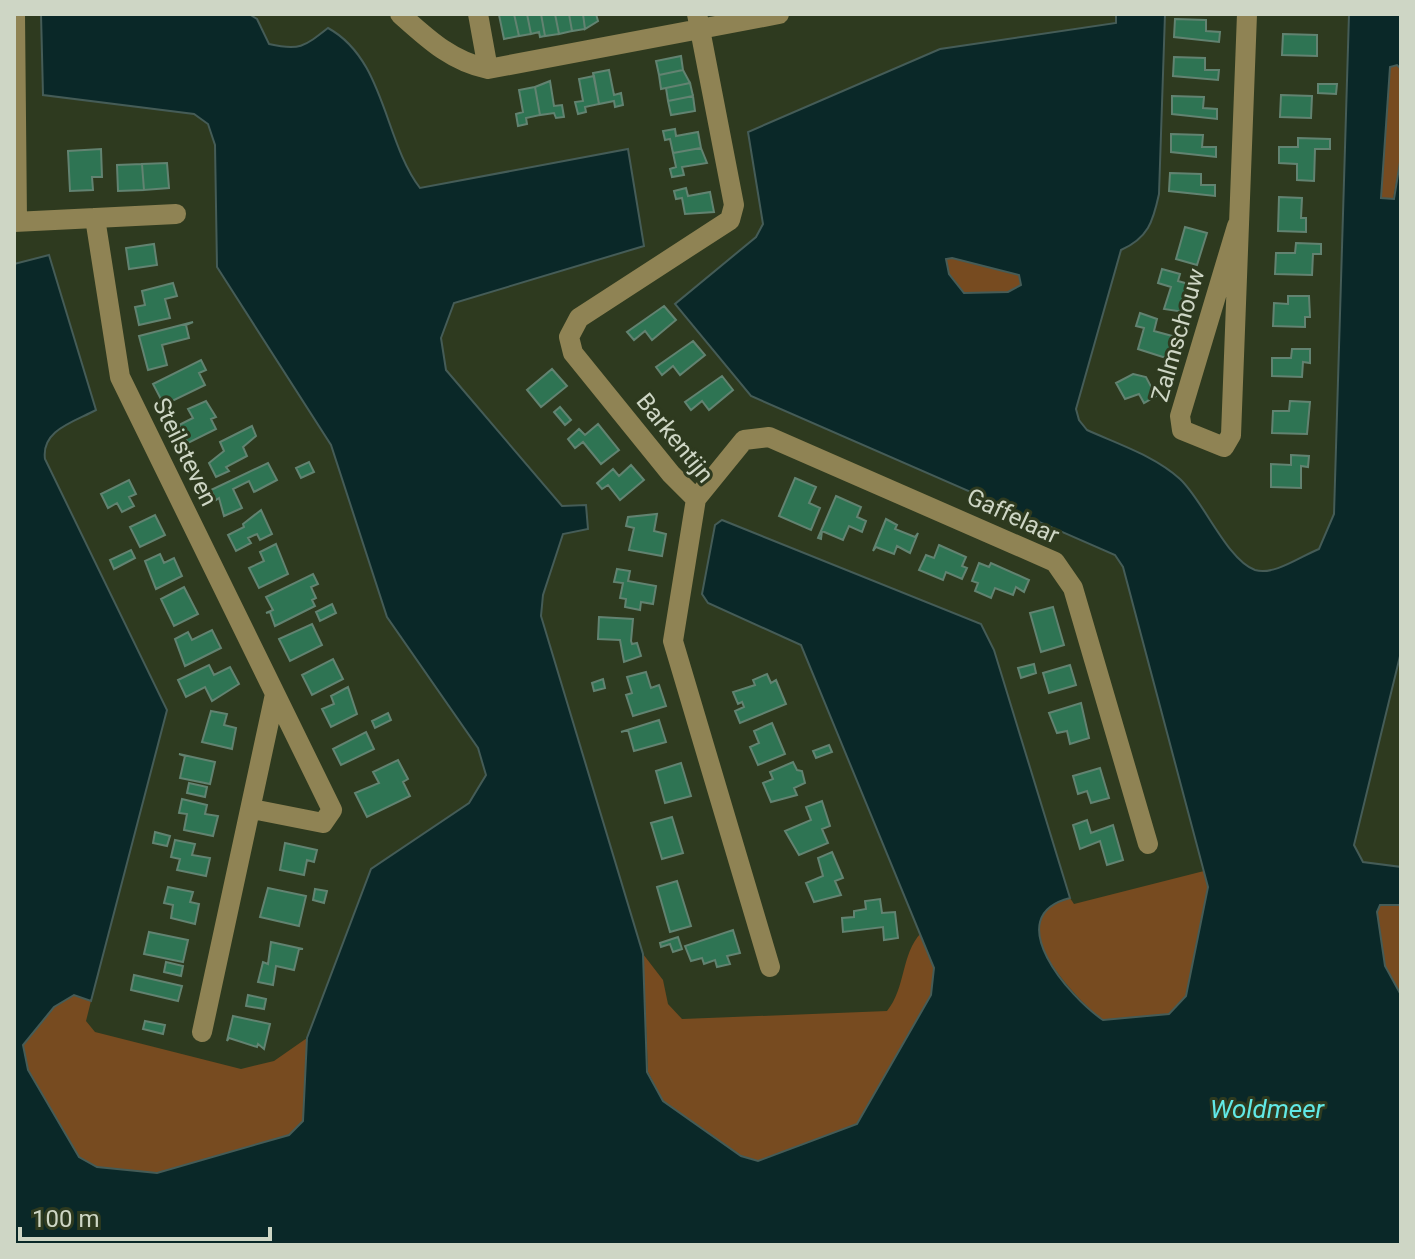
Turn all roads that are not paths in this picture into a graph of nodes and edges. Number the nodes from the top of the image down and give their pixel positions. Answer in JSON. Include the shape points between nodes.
{"nodes":[{"id":1,"x":15,"y":14,"type":"edge"},
{"id":2,"x":400,"y":14,"type":"edge"},
{"id":3,"x":478,"y":14,"type":"edge"},
{"id":4,"x":779,"y":14,"type":"edge"},
{"id":5,"x":1247,"y":14,"type":"edge"},
{"id":6,"x":699,"y":21,"type":"edge"},
{"id":7,"x":488,"y":69,"type":"junction"},
{"id":8,"x":176,"y":214,"type":"dead end"},
{"id":9,"x":95,"y":218,"type":"junction"},
{"id":10,"x":15,"y":221,"type":"edge"},
{"id":11,"x":1237,"y":226,"type":"junction"},
{"id":12,"x":696,"y":499,"type":"junction"},
{"id":13,"x":275,"y":694,"type":"junction"},
{"id":14,"x":252,"y":809,"type":"junction"},
{"id":15,"x":1148,"y":844,"type":"dead end"},
{"id":16,"x":770,"y":967,"type":"dead end"},
{"id":17,"x":202,"y":1032,"type":"dead end"}],
"edges":[{"from":1,"to":10,"type":"street"},
{"from":2,"to":7,"type":"street","via":[[442,51]]},
{"from":3,"to":7,"type":"street"},
{"from":4,"to":6,"type":"street"},
{"from":5,"to":11,"type":"street","name":"Zalmschouw"},
{"from":6,"to":7,"type":"street"},
{"from":6,"to":12,"type":"street","name":"Barkentijn","via":[[734,205],[730,220],[579,318],[569,337],[573,353]]},
{"from":8,"to":9,"type":"street"},
{"from":9,"to":10,"type":"street"},
{"from":9,"to":13,"type":"street","name":"Steilsteven","via":[[120,377]]},
{"from":11,"to":11,"type":"street","name":"Zalmschouw","via":[[1231,435],[1224,447],[1182,430],[1180,416]]},
{"from":12,"to":15,"type":"street","name":"Gaffelaar","via":[[744,440],[769,437],[1055,562],[1073,588]]},
{"from":12,"to":16,"type":"street","name":"Barkentijn","via":[[673,641]]},
{"from":13,"to":14,"type":"street"},
{"from":13,"to":14,"type":"street","name":"Steilsteven","via":[[332,810],[323,823]]},
{"from":14,"to":17,"type":"street"}]}
